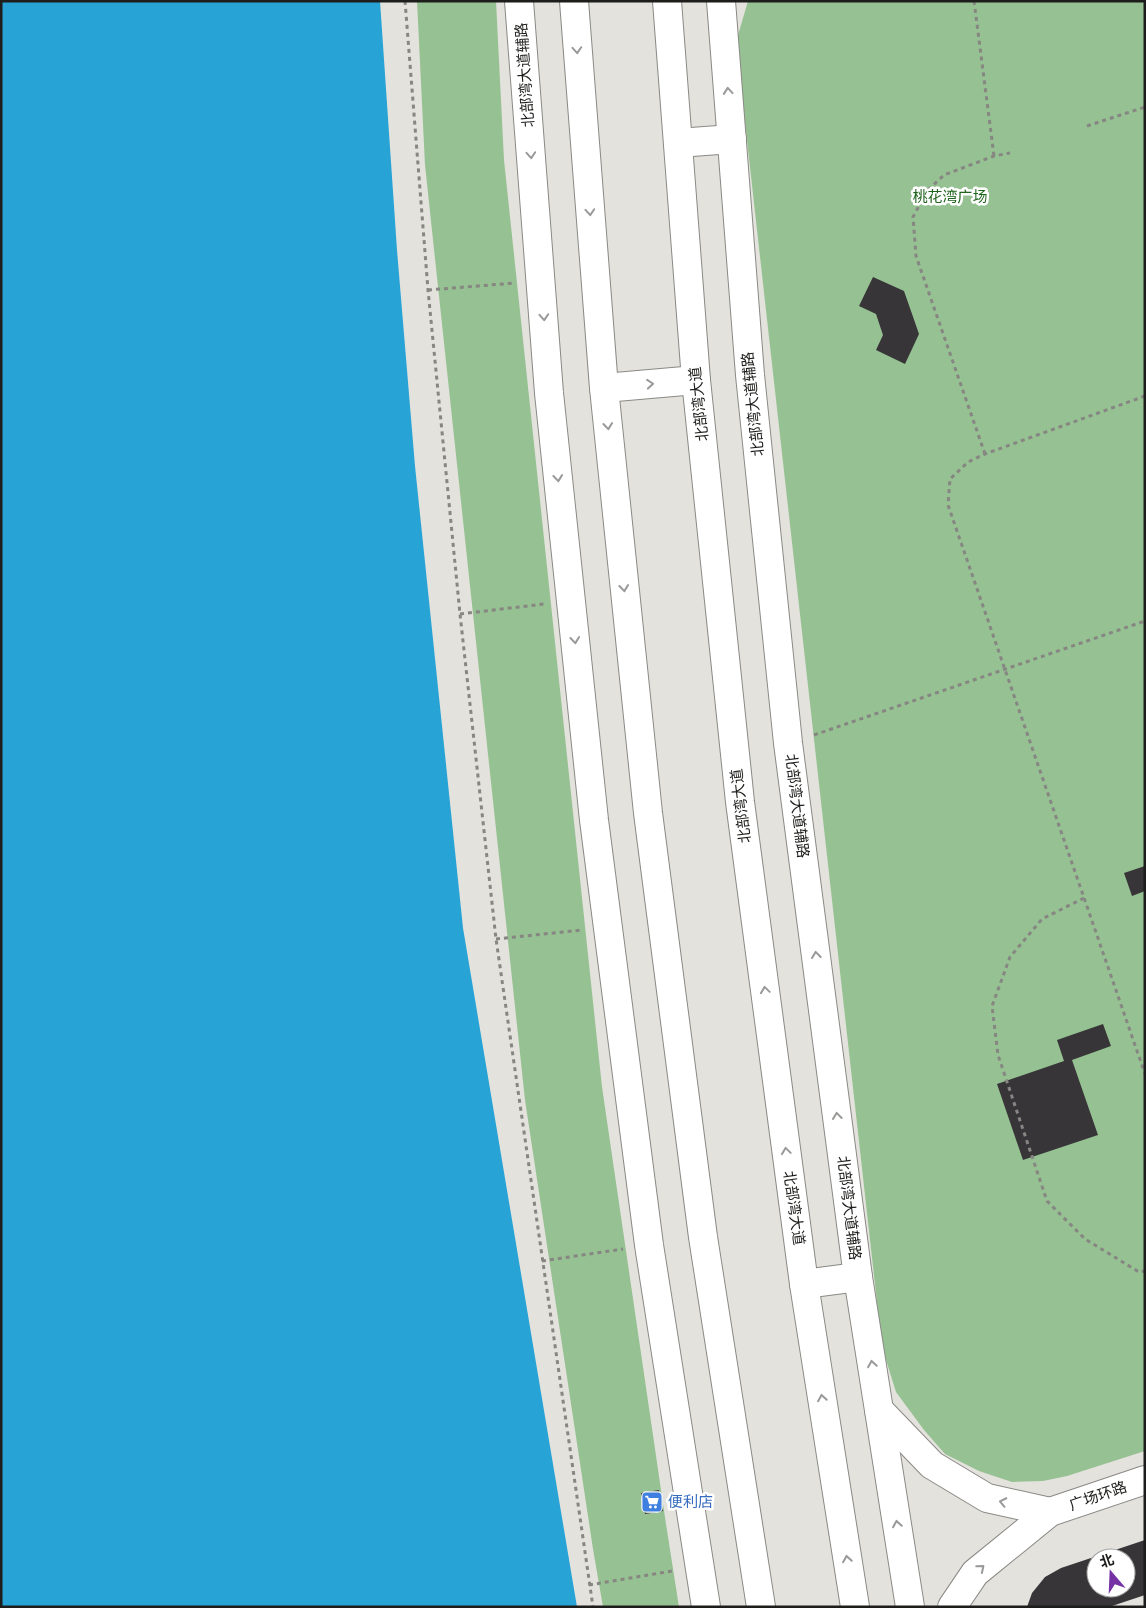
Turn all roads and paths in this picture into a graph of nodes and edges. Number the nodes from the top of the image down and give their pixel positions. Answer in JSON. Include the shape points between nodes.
{"nodes":[{"id":1,"x":405,"y":1,"type":"edge"},
{"id":2,"x":519,"y":1,"type":"edge"},
{"id":3,"x":574,"y":1,"type":"edge"},
{"id":4,"x":667,"y":1,"type":"edge"},
{"id":5,"x":974,"y":1,"type":"edge"},
{"id":6,"x":722,"y":3,"type":"edge"},
{"id":7,"x":1145,"y":107,"type":"edge"},
{"id":8,"x":1086,"y":126,"type":"dead end"},
{"id":9,"x":732,"y":139,"type":"junction"},
{"id":10,"x":678,"y":143,"type":"junction"},
{"id":11,"x":1010,"y":152,"type":"dead end"},
{"id":12,"x":994,"y":156,"type":"junction"},
{"id":13,"x":541,"y":281,"type":"junction"},
{"id":14,"x":428,"y":290,"type":"junction"},
{"id":15,"x":696,"y":380,"type":"junction"},
{"id":16,"x":604,"y":388,"type":"junction"},
{"id":17,"x":1145,"y":396,"type":"edge"},
{"id":18,"x":986,"y":454,"type":"junction"},
{"id":19,"x":571,"y":600,"type":"junction"},
{"id":20,"x":460,"y":614,"type":"junction"},
{"id":21,"x":1145,"y":622,"type":"edge"},
{"id":22,"x":1006,"y":670,"type":"junction"},
{"id":23,"x":788,"y":743,"type":"junction"},
{"id":24,"x":1084,"y":898,"type":"junction"},
{"id":25,"x":608,"y":927,"type":"junction"},
{"id":26,"x":496,"y":939,"type":"junction"},
{"id":27,"x":1145,"y":1074,"type":"edge"},
{"id":28,"x":649,"y":1245,"type":"junction"},
{"id":29,"x":542,"y":1261,"type":"junction"},
{"id":30,"x":1145,"y":1271,"type":"edge"},
{"id":31,"x":858,"y":1277,"type":"junction"},
{"id":32,"x":804,"y":1284,"type":"junction"},
{"id":33,"x":879,"y":1410,"type":"junction"},
{"id":34,"x":1145,"y":1480,"type":"edge"},
{"id":35,"x":1050,"y":1512,"type":"junction"},
{"id":36,"x":700,"y":1566,"type":"junction"},
{"id":37,"x":589,"y":1585,"type":"junction"},
{"id":38,"x":593,"y":1607,"type":"edge"},
{"id":39,"x":706,"y":1607,"type":"edge"},
{"id":40,"x":761,"y":1607,"type":"edge"},
{"id":41,"x":855,"y":1607,"type":"edge"},
{"id":42,"x":910,"y":1607,"type":"edge"},
{"id":43,"x":952,"y":1607,"type":"edge"}],
"edges":[{"from":1,"to":14,"type":"path"},
{"from":2,"to":13,"type":"main road","name":"北部湾大道辅路","one_way":true},
{"from":3,"to":16,"type":"main road","one_way":true},
{"from":4,"to":10,"type":"main road","name":"北部湾大道"},
{"from":5,"to":12,"type":"path"},
{"from":9,"to":6,"type":"main road","name":"北部湾大道辅路","one_way":true},
{"from":7,"to":8,"type":"path"},
{"from":9,"to":10,"type":"main road"},
{"from":9,"to":23,"type":"main road","name":"北部湾大道辅路","via":[[750,375]]},
{"from":10,"to":15,"type":"main road","name":"北部湾大道"},
{"from":11,"to":12,"type":"path"},
{"from":12,"to":18,"type":"path","via":[[944,175],[927,190],[913,217],[916,256]]},
{"from":13,"to":14,"type":"path"},
{"from":13,"to":19,"type":"main road","name":"北部湾大道辅路","one_way":true},
{"from":14,"to":20,"type":"path"},
{"from":16,"to":15,"type":"main road","one_way":true},
{"from":32,"to":15,"type":"main road","name":"北部湾大道","one_way":true,"via":[[740,802]]},
{"from":16,"to":40,"type":"main road","one_way":true,"via":[[652,843],[703,1237]]},
{"from":17,"to":18,"type":"path"},
{"from":18,"to":22,"type":"path","via":[[968,462],[950,479],[948,505]]},
{"from":19,"to":20,"type":"path"},
{"from":19,"to":25,"type":"main road","name":"北部湾大道辅路","one_way":true},
{"from":20,"to":26,"type":"path"},
{"from":21,"to":22,"type":"path"},
{"from":22,"to":23,"type":"path"},
{"from":22,"to":24,"type":"path"},
{"from":31,"to":23,"type":"main road","name":"北部湾大道辅路","one_way":true},
{"from":24,"to":27,"type":"path"},
{"from":24,"to":30,"type":"path","via":[[1042,919],[1010,957],[992,1006],[998,1055],[1047,1201],[1085,1238],[1139,1272]]},
{"from":25,"to":26,"type":"path"},
{"from":25,"to":28,"type":"main road","name":"北部湾大道辅路"},
{"from":26,"to":29,"type":"path"},
{"from":28,"to":29,"type":"path"},
{"from":28,"to":36,"type":"main road","name":"北部湾大道辅路"},
{"from":29,"to":37,"type":"path"},
{"from":31,"to":32,"type":"main road"},
{"from":33,"to":31,"type":"main road","name":"北部湾大道辅路","one_way":true},
{"from":41,"to":32,"type":"main road","name":"北部湾大道","one_way":true},
{"from":35,"to":33,"type":"main road","one_way":true,"via":[[987,1498],[932,1465]]},
{"from":42,"to":33,"type":"main road","name":"北部湾大道辅路","one_way":true},
{"from":34,"to":35,"type":"main road","name":"广场环路"},
{"from":43,"to":35,"type":"main road","one_way":true,"via":[[975,1573]]},
{"from":36,"to":37,"type":"path"},
{"from":36,"to":39,"type":"main road","name":"北部湾大道辅路"},
{"from":37,"to":38,"type":"path"}]}
